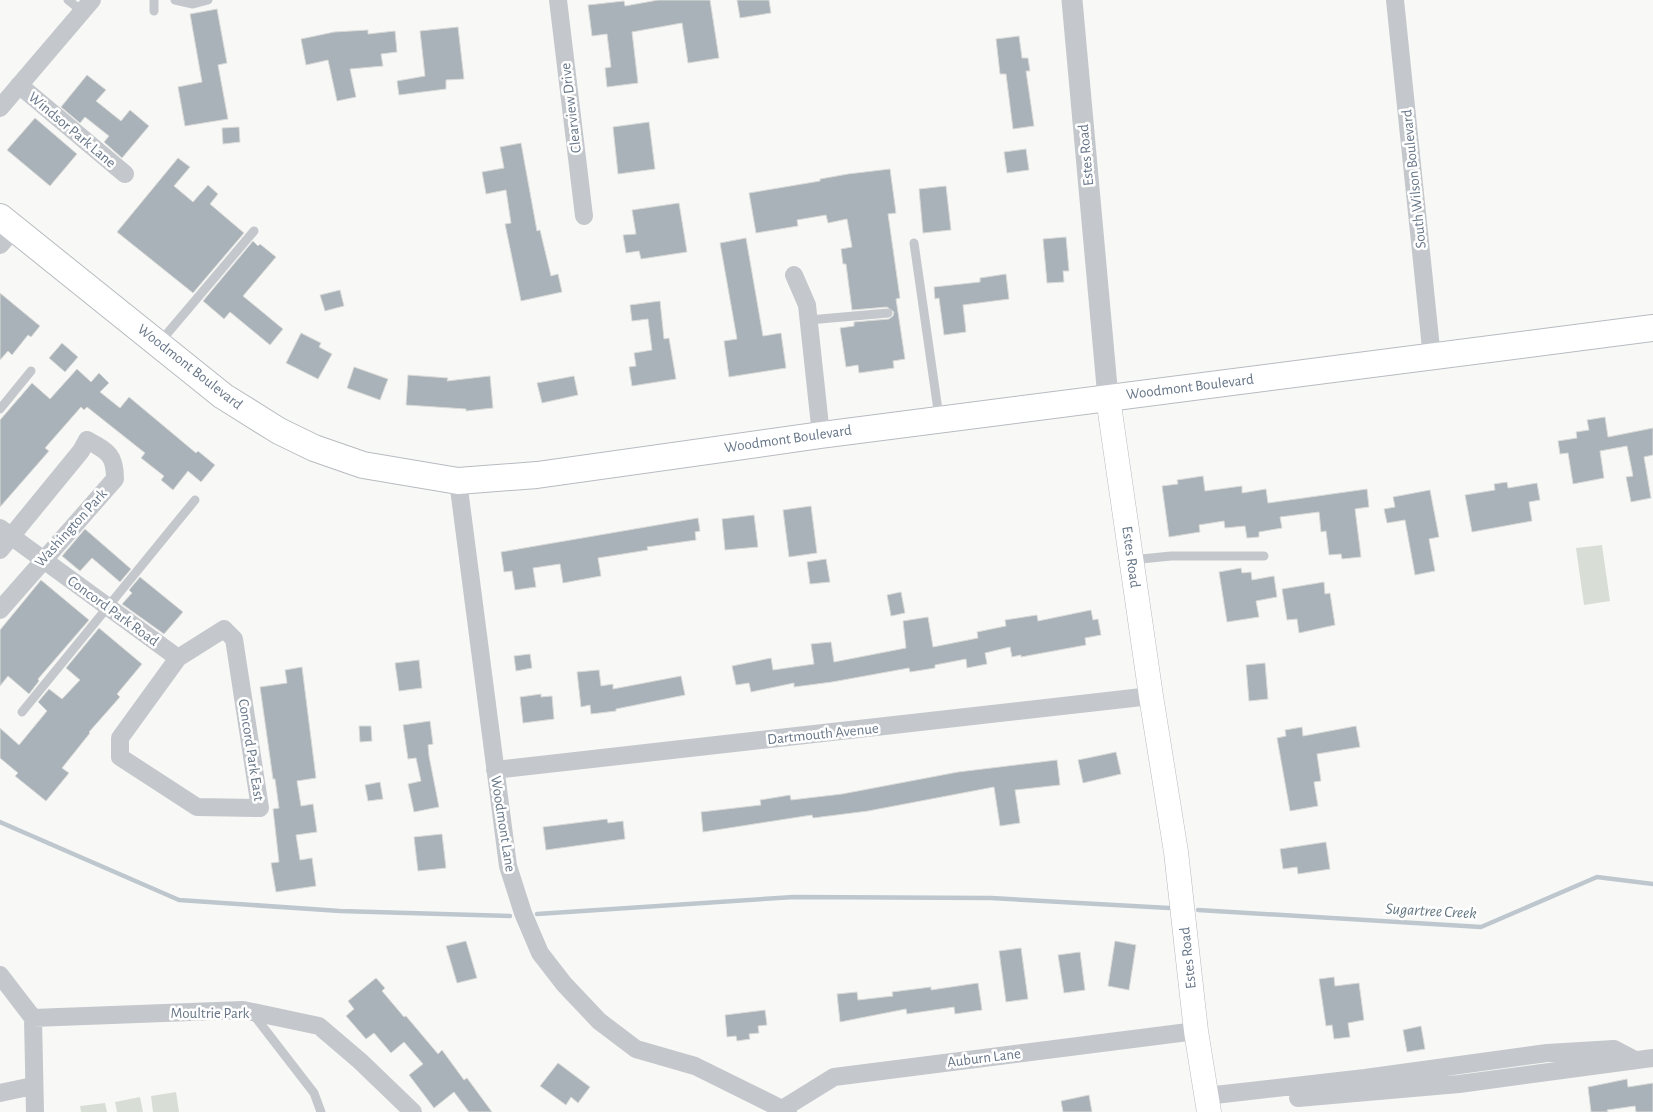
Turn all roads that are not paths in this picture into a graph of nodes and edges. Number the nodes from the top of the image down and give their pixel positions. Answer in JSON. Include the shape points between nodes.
{"nodes":[{"id":1,"x":68,"y":0,"type":"edge"},
{"id":2,"x":154,"y":0,"type":"edge"},
{"id":3,"x":175,"y":0,"type":"edge"},
{"id":4,"x":208,"y":0,"type":"edge"},
{"id":5,"x":558,"y":0,"type":"edge"},
{"id":6,"x":1072,"y":0,"type":"edge"},
{"id":7,"x":1395,"y":0,"type":"edge"},
{"id":8,"x":87,"y":6,"type":"edge"},
{"id":9,"x":154,"y":11,"type":"dead end"},
{"id":10,"x":19,"y":85,"type":"junction"},
{"id":11,"x":0,"y":108,"type":"edge"},
{"id":12,"x":125,"y":174,"type":"dead end"},
{"id":13,"x":584,"y":216,"type":"dead end"},
{"id":14,"x":5,"y":230,"type":"edge"},
{"id":15,"x":254,"y":231,"type":"dead end"},
{"id":16,"x":914,"y":244,"type":"dead end"},
{"id":17,"x":794,"y":275,"type":"dead end"},
{"id":18,"x":888,"y":313,"type":"dead end"},
{"id":19,"x":809,"y":320,"type":"junction"},
{"id":20,"x":1653,"y":328,"type":"edge"},
{"id":21,"x":159,"y":344,"type":"junction"},
{"id":22,"x":1432,"y":358,"type":"junction"},
{"id":23,"x":31,"y":371,"type":"dead end"},
{"id":24,"x":1108,"y":398,"type":"junction"},
{"id":25,"x":0,"y":409,"type":"edge"},
{"id":26,"x":940,"y":420,"type":"junction"},
{"id":27,"x":821,"y":434,"type":"junction"},
{"id":28,"x":458,"y":481,"type":"junction"},
{"id":29,"x":195,"y":500,"type":"dead end"},
{"id":30,"x":4,"y":538,"type":"edge"},
{"id":31,"x":1264,"y":556,"type":"dead end"},
{"id":32,"x":42,"y":560,"type":"junction"},
{"id":33,"x":1131,"y":560,"type":"junction"},
{"id":34,"x":108,"y":607,"type":"junction"},
{"id":35,"x":0,"y":610,"type":"edge"},
{"id":36,"x":178,"y":658,"type":"junction"},
{"id":37,"x":1150,"y":696,"type":"junction"},
{"id":38,"x":22,"y":712,"type":"dead end"},
{"id":39,"x":495,"y":770,"type":"junction"},
{"id":40,"x":0,"y":975,"type":"edge"},
{"id":41,"x":251,"y":1012,"type":"junction"},
{"id":42,"x":33,"y":1018,"type":"junction"},
{"id":43,"x":1196,"y":1031,"type":"junction"},
{"id":44,"x":1541,"y":1054,"type":"junction"},
{"id":45,"x":1653,"y":1058,"type":"edge"},
{"id":46,"x":1635,"y":1060,"type":"junction"},
{"id":47,"x":1456,"y":1066,"type":"junction"},
{"id":48,"x":1544,"y":1073,"type":"junction"},
{"id":49,"x":1458,"y":1084,"type":"junction"},
{"id":50,"x":1366,"y":1085,"type":"junction"},
{"id":51,"x":33,"y":1086,"type":"junction"},
{"id":52,"x":0,"y":1093,"type":"edge"},
{"id":53,"x":1207,"y":1104,"type":"edge"},
{"id":54,"x":785,"y":1111,"type":"edge"},
{"id":55,"x":35,"y":1112,"type":"edge"},
{"id":56,"x":321,"y":1112,"type":"edge"},
{"id":57,"x":413,"y":1112,"type":"edge"}],
"edges":[{"from":1,"to":8,"type":"lane"},
{"from":2,"to":9,"type":"lane"},
{"from":3,"to":4,"type":"lane","via":[[193,4]]},
{"from":5,"to":13,"type":"street","name":"Clearview Drive"},
{"from":6,"to":24,"type":"street","name":"Estes Road"},
{"from":7,"to":22,"type":"street","name":"South Wilson Boulevard"},
{"from":8,"to":10,"type":"street"},
{"from":10,"to":11,"type":"street"},
{"from":10,"to":12,"type":"street","name":"Windsor Park Lane"},
{"from":14,"to":21,"type":"main road","name":"Woodmont Boulevard"},
{"from":15,"to":21,"type":"lane"},
{"from":16,"to":26,"type":"lane"},
{"from":17,"to":19,"type":"street","via":[[807,305]]},
{"from":18,"to":19,"type":"lane"},
{"from":19,"to":27,"type":"street"},
{"from":20,"to":22,"type":"main road","name":"Woodmont Boulevard"},
{"from":21,"to":28,"type":"main road","name":"Woodmont Boulevard","via":[[223,396],[279,431],[314,448],[363,465]]},
{"from":22,"to":24,"type":"main road","name":"Woodmont Boulevard"},
{"from":23,"to":25,"type":"lane"},
{"from":24,"to":26,"type":"main road","name":"Woodmont Boulevard"},
{"from":24,"to":33,"type":"main road","name":"Estes Road"},
{"from":26,"to":27,"type":"main road","name":"Woodmont Boulevard"},
{"from":27,"to":28,"type":"main road","name":"Woodmont Boulevard","via":[[537,475]]},
{"from":28,"to":39,"type":"street","name":"Woodmont Lane"},
{"from":29,"to":34,"type":"lane"},
{"from":30,"to":32,"type":"street","name":"Concord Park Road"},
{"from":30,"to":32,"type":"street","name":"Washington Park","via":[[88,440],[106,451],[115,463],[115,478]]},
{"from":31,"to":33,"type":"lane","via":[[1171,556]]},
{"from":32,"to":34,"type":"street","name":"Concord Park Road"},
{"from":32,"to":35,"type":"street","name":"Washington Park"},
{"from":33,"to":37,"type":"main road","name":"Estes Road"},
{"from":34,"to":36,"type":"street","name":"Concord Park Road"},
{"from":34,"to":38,"type":"lane"},
{"from":36,"to":36,"type":"street","name":"Concord Park East","via":[[224,629],[234,639],[260,808],[197,807],[120,757],[120,738]]},
{"from":37,"to":39,"type":"street","name":"Dartmouth Avenue"},
{"from":37,"to":43,"type":"main road","name":"Estes Road","via":[[1176,852]]},
{"from":39,"to":54,"type":"street","name":"Woodmont Lane","via":[[508,866],[523,913],[540,953],[564,984],[599,1022],[636,1049],[695,1066]]},
{"from":40,"to":42,"type":"street"},
{"from":41,"to":42,"type":"street","name":"Moultrie Park"},
{"from":41,"to":56,"type":"lane","via":[[314,1093]]},
{"from":41,"to":57,"type":"street","name":"Moultrie Park","via":[[319,1026]]},
{"from":42,"to":51,"type":"street"},
{"from":43,"to":53,"type":"main road","name":"Estes Road"},
{"from":43,"to":54,"type":"street","name":"Auburn Lane","via":[[834,1077]]},
{"from":44,"to":46,"type":"street","via":[[1614,1049]]},
{"from":44,"to":47,"type":"street"},
{"from":44,"to":48,"type":"street"},
{"from":45,"to":46,"type":"street"},
{"from":46,"to":48,"type":"street"},
{"from":47,"to":49,"type":"street"},
{"from":47,"to":50,"type":"street"},
{"from":48,"to":49,"type":"street"},
{"from":49,"to":50,"type":"street"},
{"from":50,"to":53,"type":"street","via":[[1244,1092]]},
{"from":51,"to":52,"type":"street"},
{"from":51,"to":55,"type":"street"}]}
